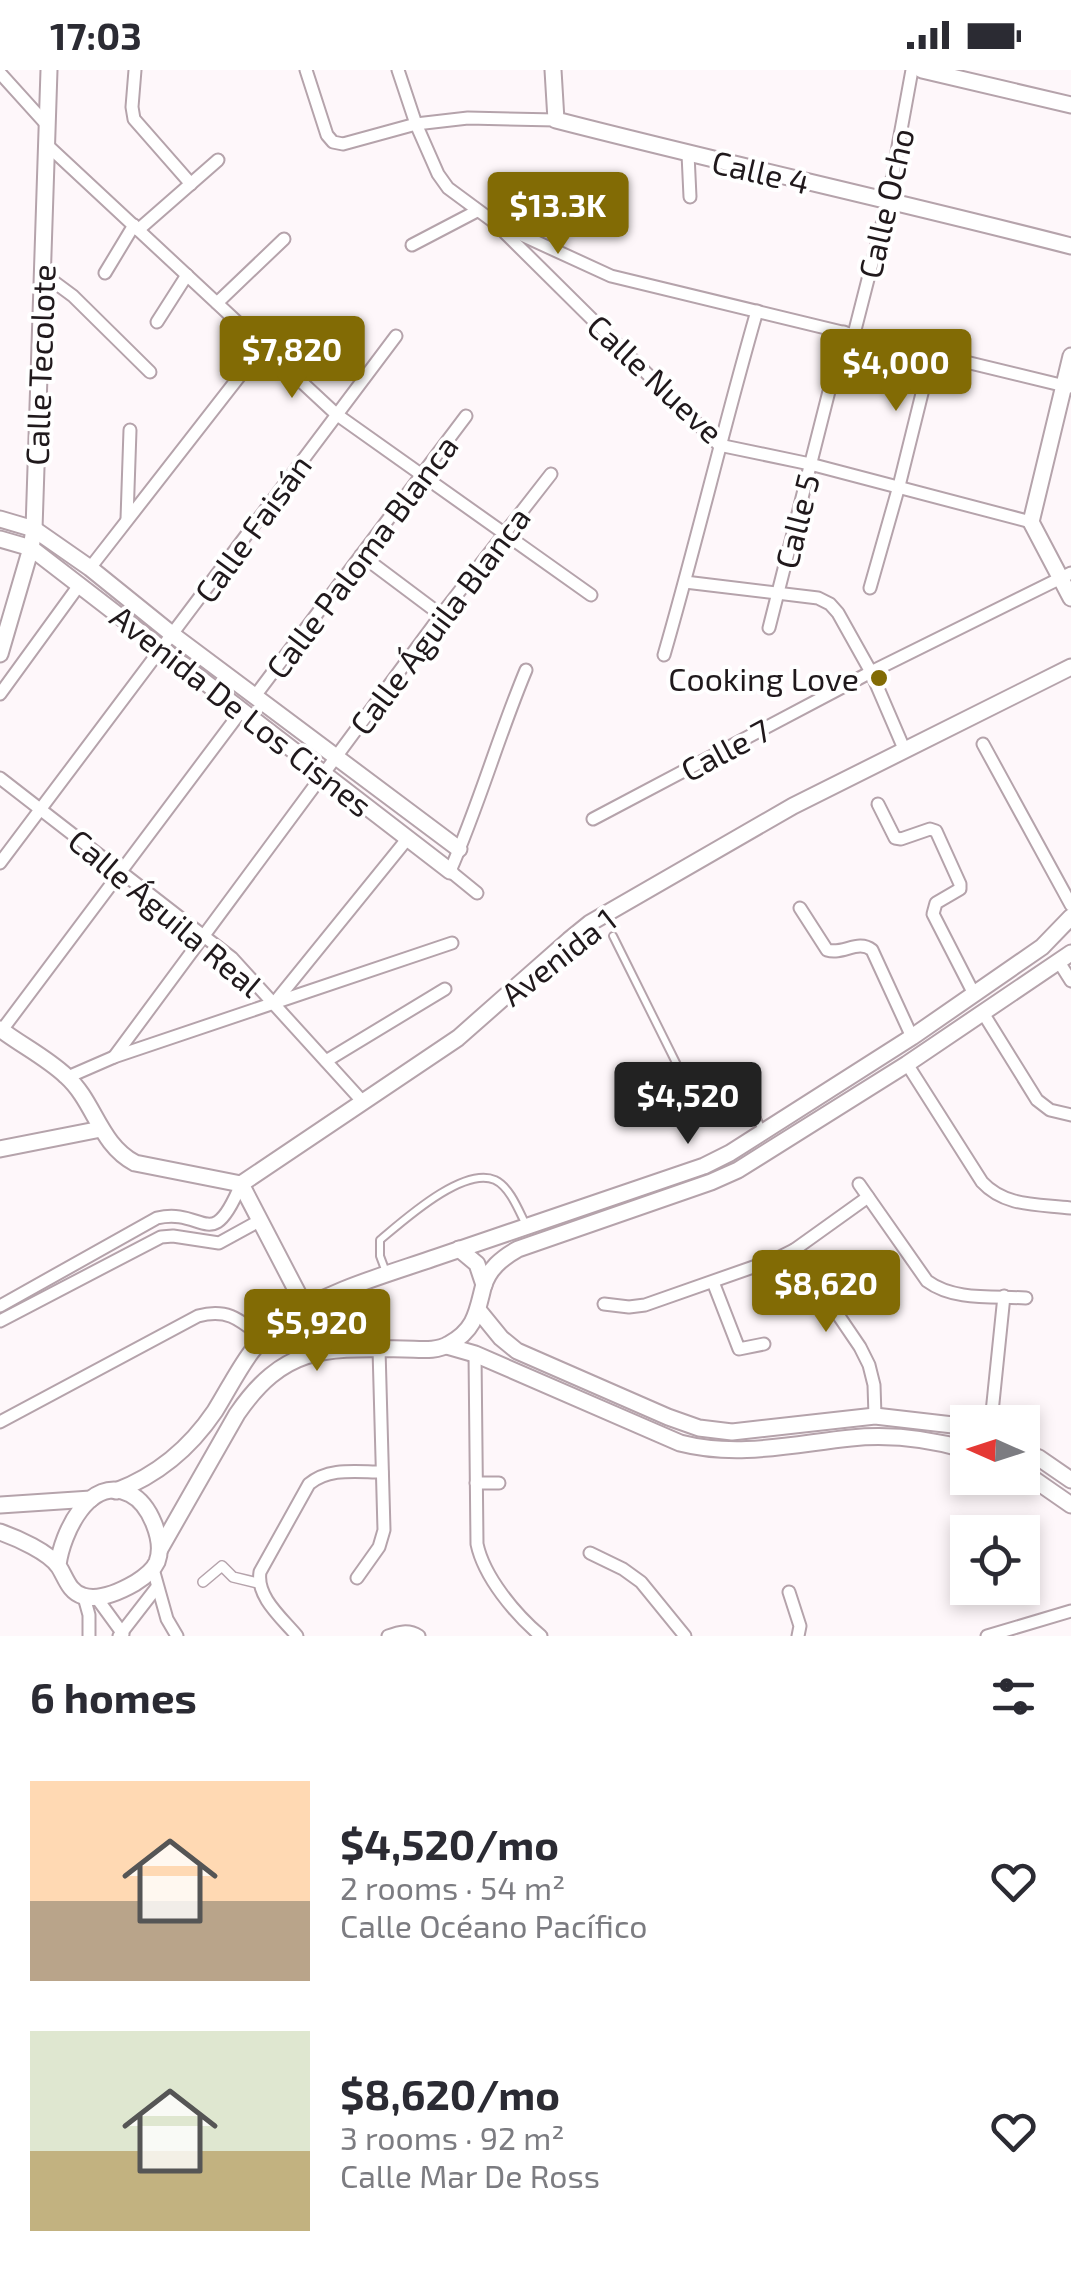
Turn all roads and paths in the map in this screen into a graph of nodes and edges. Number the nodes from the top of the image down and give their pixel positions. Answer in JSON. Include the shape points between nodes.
{"nodes":[{"id":1,"x":50,"y":70,"type":"edge"},
{"id":2,"x":135,"y":70,"type":"edge"},
{"id":3,"x":306,"y":70,"type":"edge"},
{"id":4,"x":398,"y":70,"type":"edge"},
{"id":5,"x":554,"y":70,"type":"edge"},
{"id":6,"x":912,"y":70,"type":"edge"},
{"id":7,"x":922,"y":70,"type":"edge"},
{"id":8,"x":0,"y":73,"type":"edge"},
{"id":9,"x":950,"y":73,"type":"edge"},
{"id":10,"x":1071,"y":106,"type":"edge"},
{"id":11,"x":556,"y":120,"type":"junction"},
{"id":12,"x":47,"y":124,"type":"junction"},
{"id":13,"x":416,"y":124,"type":"junction"},
{"id":14,"x":46,"y":144,"type":"junction"},
{"id":15,"x":688,"y":154,"type":"junction"},
{"id":16,"x":218,"y":160,"type":"dead end"},
{"id":17,"x":191,"y":184,"type":"junction"},
{"id":18,"x":690,"y":197,"type":"dead end"},
{"id":19,"x":888,"y":200,"type":"junction"},
{"id":20,"x":477,"y":211,"type":"junction"},
{"id":21,"x":494,"y":222,"type":"junction"},
{"id":22,"x":136,"y":228,"type":"junction"},
{"id":23,"x":284,"y":239,"type":"dead end"},
{"id":24,"x":412,"y":244,"type":"dead end"},
{"id":25,"x":1071,"y":246,"type":"edge"},
{"id":26,"x":42,"y":273,"type":"junction"},
{"id":27,"x":106,"y":273,"type":"dead end"},
{"id":28,"x":187,"y":275,"type":"junction"},
{"id":29,"x":217,"y":303,"type":"junction"},
{"id":30,"x":757,"y":310,"type":"junction"},
{"id":31,"x":157,"y":322,"type":"dead end"},
{"id":32,"x":849,"y":333,"type":"junction"},
{"id":33,"x":396,"y":336,"type":"dead end"},
{"id":34,"x":263,"y":346,"type":"junction"},
{"id":35,"x":932,"y":353,"type":"junction"},
{"id":36,"x":1071,"y":356,"type":"edge"},
{"id":37,"x":150,"y":372,"type":"dead end"},
{"id":38,"x":1067,"y":387,"type":"edge"},
{"id":39,"x":336,"y":414,"type":"junction"},
{"id":40,"x":466,"y":416,"type":"dead end"},
{"id":41,"x":130,"y":430,"type":"dead end"},
{"id":42,"x":719,"y":445,"type":"junction"},
{"id":43,"x":810,"y":464,"type":"junction"},
{"id":44,"x":421,"y":474,"type":"junction"},
{"id":45,"x":550,"y":474,"type":"dead end"},
{"id":46,"x":899,"y":486,"type":"junction"},
{"id":47,"x":0,"y":519,"type":"edge"},
{"id":48,"x":127,"y":519,"type":"junction"},
{"id":49,"x":1031,"y":522,"type":"junction"},
{"id":50,"x":34,"y":529,"type":"junction"},
{"id":51,"x":505,"y":533,"type":"junction"},
{"id":52,"x":0,"y":539,"type":"edge"},
{"id":53,"x":31,"y":548,"type":"junction"},
{"id":54,"x":361,"y":555,"type":"junction"},
{"id":55,"x":90,"y":568,"type":"junction"},
{"id":56,"x":1066,"y":575,"type":"edge"},
{"id":57,"x":685,"y":582,"type":"junction"},
{"id":58,"x":80,"y":584,"type":"junction"},
{"id":59,"x":870,"y":588,"type":"dead end"},
{"id":60,"x":778,"y":593,"type":"junction"},
{"id":61,"x":590,"y":595,"type":"dead end"},
{"id":62,"x":1071,"y":598,"type":"edge"},
{"id":63,"x":440,"y":616,"type":"junction"},
{"id":64,"x":768,"y":628,"type":"dead end"},
{"id":65,"x":174,"y":634,"type":"junction"},
{"id":66,"x":162,"y":648,"type":"junction"},
{"id":67,"x":0,"y":654,"type":"edge"},
{"id":68,"x":664,"y":655,"type":"dead end"},
{"id":69,"x":1071,"y":667,"type":"edge"},
{"id":70,"x":526,"y":670,"type":"dead end"},
{"id":71,"x":870,"y":672,"type":"junction"},
{"id":72,"x":0,"y":694,"type":"edge"},
{"id":73,"x":255,"y":696,"type":"junction"},
{"id":74,"x":242,"y":710,"type":"junction"},
{"id":75,"x":982,"y":744,"type":"dead end"},
{"id":76,"x":905,"y":751,"type":"junction"},
{"id":77,"x":336,"y":756,"type":"junction"},
{"id":78,"x":324,"y":772,"type":"junction"},
{"id":79,"x":0,"y":778,"type":"edge"},
{"id":80,"x":878,"y":804,"type":"dead end"},
{"id":81,"x":40,"y":809,"type":"junction"},
{"id":82,"x":593,"y":819,"type":"dead end"},
{"id":83,"x":408,"y":838,"type":"junction"},
{"id":84,"x":460,"y":850,"type":"junction"},
{"id":85,"x":0,"y":862,"type":"edge"},
{"id":86,"x":120,"y":870,"type":"junction"},
{"id":87,"x":450,"y":871,"type":"junction"},
{"id":88,"x":478,"y":893,"type":"dead end"},
{"id":89,"x":1071,"y":905,"type":"edge"},
{"id":90,"x":800,"y":908,"type":"dead end"},
{"id":91,"x":1071,"y":918,"type":"edge"},
{"id":92,"x":613,"y":936,"type":"dead end"},
{"id":93,"x":205,"y":937,"type":"junction"},
{"id":94,"x":452,"y":943,"type":"dead end"},
{"id":95,"x":1065,"y":957,"type":"edge"},
{"id":96,"x":1071,"y":981,"type":"edge"},
{"id":97,"x":445,"y":989,"type":"dead end"},
{"id":98,"x":974,"y":994,"type":"junction"},
{"id":99,"x":274,"y":1003,"type":"junction"},
{"id":100,"x":984,"y":1013,"type":"junction"},
{"id":101,"x":1,"y":1030,"type":"edge"},
{"id":102,"x":912,"y":1037,"type":"junction"},
{"id":103,"x":114,"y":1057,"type":"junction"},
{"id":104,"x":326,"y":1061,"type":"junction"},
{"id":105,"x":907,"y":1064,"type":"junction"},
{"id":106,"x":68,"y":1077,"type":"junction"},
{"id":107,"x":363,"y":1102,"type":"junction"},
{"id":108,"x":798,"y":1109,"type":"junction"},
{"id":109,"x":1071,"y":1115,"type":"edge"},
{"id":110,"x":808,"y":1127,"type":"junction"},
{"id":111,"x":101,"y":1129,"type":"junction"},
{"id":112,"x":764,"y":1132,"type":"junction"},
{"id":113,"x":0,"y":1149,"type":"edge"},
{"id":114,"x":240,"y":1184,"type":"junction"},
{"id":115,"x":859,"y":1184,"type":"dead end"},
{"id":116,"x":868,"y":1197,"type":"junction"},
{"id":117,"x":1071,"y":1208,"type":"edge"},
{"id":118,"x":226,"y":1215,"type":"junction"},
{"id":119,"x":157,"y":1218,"type":"junction"},
{"id":120,"x":260,"y":1221,"type":"junction"},
{"id":121,"x":527,"y":1226,"type":"junction"},
{"id":122,"x":237,"y":1235,"type":"junction"},
{"id":123,"x":161,"y":1237,"type":"junction"},
{"id":124,"x":460,"y":1249,"type":"junction"},
{"id":125,"x":794,"y":1250,"type":"junction"},
{"id":126,"x":68,"y":1270,"type":"junction"},
{"id":127,"x":387,"y":1274,"type":"junction"},
{"id":128,"x":75,"y":1282,"type":"junction"},
{"id":129,"x":713,"y":1282,"type":"junction"},
{"id":130,"x":484,"y":1286,"type":"junction"},
{"id":131,"x":1004,"y":1296,"type":"junction"},
{"id":132,"x":1026,"y":1298,"type":"dead end"},
{"id":133,"x":604,"y":1304,"type":"dead end"},
{"id":134,"x":0,"y":1306,"type":"edge"},
{"id":135,"x":304,"y":1306,"type":"junction"},
{"id":136,"x":479,"y":1311,"type":"junction"},
{"id":137,"x":0,"y":1321,"type":"edge"},
{"id":138,"x":263,"y":1338,"type":"junction"},
{"id":139,"x":764,"y":1344,"type":"dead end"},
{"id":140,"x":447,"y":1346,"type":"junction"},
{"id":141,"x":379,"y":1349,"type":"junction"},
{"id":142,"x":475,"y":1354,"type":"junction"},
{"id":143,"x":993,"y":1405,"type":"edge"},
{"id":144,"x":875,"y":1416,"type":"junction"},
{"id":145,"x":0,"y":1422,"type":"edge"},
{"id":146,"x":950,"y":1425,"type":"edge"},
{"id":147,"x":944,"y":1444,"type":"junction"},
{"id":148,"x":950,"y":1446,"type":"edge"},
{"id":149,"x":1040,"y":1459,"type":"edge"},
{"id":150,"x":382,"y":1472,"type":"junction"},
{"id":151,"x":1071,"y":1480,"type":"edge"},
{"id":152,"x":499,"y":1482,"type":"dead end"},
{"id":153,"x":476,"y":1483,"type":"junction"},
{"id":154,"x":1040,"y":1484,"type":"edge"},
{"id":155,"x":116,"y":1491,"type":"junction"},
{"id":156,"x":91,"y":1499,"type":"junction"},
{"id":157,"x":0,"y":1505,"type":"edge"},
{"id":158,"x":1071,"y":1505,"type":"edge"},
{"id":159,"x":0,"y":1532,"type":"edge"},
{"id":160,"x":160,"y":1549,"type":"junction"},
{"id":161,"x":590,"y":1553,"type":"dead end"},
{"id":162,"x":58,"y":1565,"type":"junction"},
{"id":163,"x":153,"y":1569,"type":"junction"},
{"id":164,"x":356,"y":1578,"type":"dead end"},
{"id":165,"x":203,"y":1582,"type":"dead end"},
{"id":166,"x":258,"y":1583,"type":"junction"},
{"id":167,"x":158,"y":1587,"type":"junction"},
{"id":168,"x":789,"y":1592,"type":"dead end"},
{"id":169,"x":90,"y":1597,"type":"junction"},
{"id":170,"x":1071,"y":1611,"type":"edge"},
{"id":171,"x":122,"y":1634,"type":"edge"},
{"id":172,"x":89,"y":1636,"type":"edge"},
{"id":173,"x":177,"y":1636,"type":"edge"},
{"id":174,"x":296,"y":1636,"type":"edge"},
{"id":175,"x":388,"y":1636,"type":"edge"},
{"id":176,"x":419,"y":1636,"type":"edge"},
{"id":177,"x":541,"y":1636,"type":"edge"},
{"id":178,"x":685,"y":1636,"type":"edge"},
{"id":179,"x":798,"y":1636,"type":"edge"},
{"id":180,"x":987,"y":1636,"type":"edge"}],
"edges":[{"from":1,"to":12,"type":"street","name":"Calle Tecolote"},
{"from":2,"to":17,"type":"street","via":[[134,119]]},
{"from":3,"to":13,"type":"street","name":"Calle 4","via":[[332,142]]},
{"from":4,"to":13,"type":"street","name":"Calle Nueve"},
{"from":5,"to":11,"type":"street"},
{"from":6,"to":19,"type":"street","name":"Calle Ocho"},
{"from":7,"to":9,"type":"street"},
{"from":8,"to":12,"type":"street"},
{"from":9,"to":10,"type":"street"},
{"from":11,"to":13,"type":"street","name":"Calle 4"},
{"from":11,"to":15,"type":"street","name":"Calle 4"},
{"from":12,"to":14,"type":"street","name":"Calle Tecolote"},
{"from":13,"to":20,"type":"street","name":"Calle Nueve","via":[[438,174]]},
{"from":14,"to":22,"type":"street"},
{"from":14,"to":26,"type":"street","name":"Calle Tecolote"},
{"from":15,"to":18,"type":"street"},
{"from":15,"to":19,"type":"street","name":"Calle 4"},
{"from":16,"to":17,"type":"street"},
{"from":17,"to":22,"type":"street"},
{"from":19,"to":25,"type":"street","name":"Calle 4"},
{"from":19,"to":32,"type":"street","name":"Calle Ocho"},
{"from":20,"to":21,"type":"street","name":"Calle Nueve"},
{"from":20,"to":24,"type":"street"},
{"from":21,"to":30,"type":"street","via":[[611,276]]},
{"from":21,"to":42,"type":"street","name":"Calle Nueve"},
{"from":22,"to":27,"type":"street"},
{"from":22,"to":28,"type":"street"},
{"from":23,"to":29,"type":"street"},
{"from":26,"to":37,"type":"street"},
{"from":26,"to":50,"type":"street","name":"Calle Tecolote"},
{"from":28,"to":29,"type":"street"},
{"from":28,"to":31,"type":"street"},
{"from":29,"to":34,"type":"street"},
{"from":30,"to":32,"type":"street"},
{"from":30,"to":42,"type":"street"},
{"from":32,"to":35,"type":"street"},
{"from":32,"to":43,"type":"street","name":"Calle 5"},
{"from":33,"to":39,"type":"street","name":"Calle Faisán"},
{"from":34,"to":39,"type":"street"},
{"from":34,"to":48,"type":"street"},
{"from":35,"to":38,"type":"street"},
{"from":35,"to":46,"type":"street"},
{"from":36,"to":38,"type":"street"},
{"from":38,"to":49,"type":"street"},
{"from":39,"to":44,"type":"street"},
{"from":39,"to":65,"type":"street","name":"Calle Faisán"},
{"from":40,"to":44,"type":"street","name":"Calle Paloma Blanca"},
{"from":41,"to":48,"type":"street"},
{"from":42,"to":43,"type":"street","name":"Calle Nueve"},
{"from":42,"to":57,"type":"street"},
{"from":43,"to":46,"type":"street","name":"Calle Nueve"},
{"from":43,"to":60,"type":"street","name":"Calle 5"},
{"from":44,"to":51,"type":"street"},
{"from":44,"to":54,"type":"street","name":"Calle Paloma Blanca"},
{"from":45,"to":51,"type":"street","name":"Calle Águila Blanca"},
{"from":46,"to":49,"type":"street","name":"Calle Nueve"},
{"from":46,"to":59,"type":"street"},
{"from":47,"to":50,"type":"street","name":"Avenida De Los Cisnes"},
{"from":48,"to":55,"type":"street"},
{"from":49,"to":56,"type":"street"},
{"from":50,"to":53,"type":"street","name":"Calle Tecolote"},
{"from":50,"to":55,"type":"street","name":"Avenida De Los Cisnes"},
{"from":51,"to":61,"type":"street"},
{"from":51,"to":63,"type":"street","name":"Calle Águila Blanca"},
{"from":52,"to":53,"type":"street","name":"Avenida De Los Cisnes"},
{"from":53,"to":58,"type":"street","name":"Avenida De Los Cisnes"},
{"from":53,"to":67,"type":"street","name":"Calle Tecolote"},
{"from":54,"to":63,"type":"street"},
{"from":54,"to":73,"type":"street","name":"Calle Paloma Blanca"},
{"from":55,"to":65,"type":"street","name":"Avenida De Los Cisnes"},
{"from":56,"to":62,"type":"street"},
{"from":56,"to":71,"type":"street","name":"Calle 7"},
{"from":57,"to":60,"type":"street"},
{"from":57,"to":68,"type":"street"},
{"from":58,"to":66,"type":"street","name":"Avenida De Los Cisnes"},
{"from":58,"to":72,"type":"street"},
{"from":60,"to":64,"type":"street","name":"Calle 5"},
{"from":60,"to":71,"type":"street","name":"Calle 5","via":[[830,604]]},
{"from":63,"to":77,"type":"street","name":"Calle Águila Blanca"},
{"from":65,"to":66,"type":"street","name":"Calle Faisán"},
{"from":65,"to":73,"type":"street","name":"Avenida De Los Cisnes"},
{"from":66,"to":74,"type":"street","name":"Avenida De Los Cisnes"},
{"from":66,"to":81,"type":"street","name":"Calle Faisán"},
{"from":69,"to":76,"type":"street","name":"Avenida 1"},
{"from":70,"to":84,"type":"street"},
{"from":71,"to":76,"type":"street","name":"Calle 5"},
{"from":71,"to":82,"type":"street","name":"Calle 7"},
{"from":73,"to":77,"type":"street","name":"Avenida De Los Cisnes"},
{"from":74,"to":78,"type":"street","name":"Avenida De Los Cisnes"},
{"from":74,"to":86,"type":"street","name":"Calle Paloma Blanca"},
{"from":75,"to":89,"type":"street"},
{"from":76,"to":107,"type":"street","name":"Avenida 1","via":[[793,806],[590,923],[458,1038]]},
{"from":77,"to":78,"type":"street","name":"Calle Águila Blanca"},
{"from":77,"to":84,"type":"street","name":"Avenida De Los Cisnes"},
{"from":78,"to":83,"type":"street","name":"Avenida De Los Cisnes"},
{"from":78,"to":93,"type":"street","name":"Calle Águila Blanca"},
{"from":79,"to":81,"type":"street","name":"Calle Águila Real"},
{"from":80,"to":98,"type":"street","via":[[895,838],[936,831],[960,889],[936,904],[933,914]]},
{"from":81,"to":85,"type":"street","name":"Calle Faisán"},
{"from":81,"to":86,"type":"street","name":"Calle Águila Real"},
{"from":83,"to":87,"type":"street","name":"Avenida De Los Cisnes"},
{"from":83,"to":99,"type":"street"},
{"from":84,"to":87,"type":"street"},
{"from":86,"to":93,"type":"street","name":"Calle Águila Real"},
{"from":86,"to":101,"type":"street","name":"Calle Paloma Blanca"},
{"from":87,"to":88,"type":"street","name":"Avenida De Los Cisnes"},
{"from":90,"to":102,"type":"street","via":[[827,950],[872,950]]},
{"from":91,"to":98,"type":"street"},
{"from":92,"to":112,"type":"lane","via":[[700,1112],[712,1114],[741,1100]]},
{"from":93,"to":99,"type":"street","name":"Calle Águila Real"},
{"from":93,"to":103,"type":"street","name":"Calle Águila Blanca"},
{"from":94,"to":99,"type":"street"},
{"from":95,"to":96,"type":"street"},
{"from":95,"to":100,"type":"street"},
{"from":97,"to":104,"type":"street"},
{"from":98,"to":102,"type":"street"},
{"from":99,"to":103,"type":"street"},
{"from":99,"to":104,"type":"street","name":"Calle Águila Real"},
{"from":100,"to":105,"type":"street"},
{"from":100,"to":109,"type":"street","via":[[1038,1100]]},
{"from":101,"to":106,"type":"street"},
{"from":102,"to":108,"type":"street"},
{"from":103,"to":106,"type":"street"},
{"from":104,"to":107,"type":"street","name":"Calle Águila Real"},
{"from":105,"to":110,"type":"street"},
{"from":105,"to":117,"type":"street","via":[[993,1194]]},
{"from":106,"to":111,"type":"street"},
{"from":107,"to":114,"type":"street","name":"Avenida 1"},
{"from":108,"to":110,"type":"street"},
{"from":108,"to":112,"type":"street"},
{"from":110,"to":130,"type":"street","via":[[711,1182],[518,1249],[502,1258]]},
{"from":111,"to":113,"type":"street"},
{"from":111,"to":114,"type":"street","via":[[135,1163]]},
{"from":112,"to":121,"type":"street","via":[[704,1166]]},
{"from":114,"to":118,"type":"street"},
{"from":114,"to":120,"type":"street"},
{"from":115,"to":116,"type":"street"},
{"from":116,"to":125,"type":"street"},
{"from":116,"to":131,"type":"street","via":[[937,1288]]},
{"from":118,"to":119,"type":"street","via":[[212,1224]]},
{"from":118,"to":122,"type":"street"},
{"from":119,"to":123,"type":"street"},
{"from":119,"to":126,"type":"street"},
{"from":120,"to":122,"type":"street"},
{"from":120,"to":135,"type":"street"},
{"from":121,"to":124,"type":"street"},
{"from":121,"to":127,"type":"lane","via":[[495,1180],[460,1183],[380,1240]]},
{"from":122,"to":123,"type":"street","via":[[213,1244]]},
{"from":123,"to":128,"type":"street"},
{"from":124,"to":127,"type":"street"},
{"from":124,"to":130,"type":"street","via":[[478,1264]]},
{"from":125,"to":129,"type":"street"},
{"from":125,"to":144,"type":"street","via":[[870,1365]]},
{"from":126,"to":128,"type":"street"},
{"from":126,"to":134,"type":"street"},
{"from":127,"to":135,"type":"street"},
{"from":128,"to":137,"type":"street"},
{"from":129,"to":133,"type":"street","via":[[645,1305]]},
{"from":129,"to":139,"type":"street","via":[[739,1349]]},
{"from":130,"to":136,"type":"street"},
{"from":131,"to":132,"type":"street"},
{"from":131,"to":143,"type":"street"},
{"from":135,"to":138,"type":"street"},
{"from":136,"to":140,"type":"street"},
{"from":136,"to":144,"type":"street","via":[[517,1352],[699,1428],[747,1431]]},
{"from":138,"to":145,"type":"street","via":[[228,1314],[198,1316]]},
{"from":138,"to":155,"type":"street","via":[[182,1452]]},
{"from":140,"to":141,"type":"street"},
{"from":140,"to":142,"type":"street"},
{"from":141,"to":150,"type":"street"},
{"from":141,"to":160,"type":"street","via":[[301,1356],[262,1383],[237,1414]]},
{"from":142,"to":147,"type":"street","via":[[701,1449],[762,1450],[874,1437]]},
{"from":142,"to":153,"type":"street"},
{"from":144,"to":146,"type":"street"},
{"from":144,"to":147,"type":"street"},
{"from":147,"to":148,"type":"street"},
{"from":149,"to":151,"type":"street"},
{"from":150,"to":164,"type":"street","via":[[384,1530]]},
{"from":150,"to":166,"type":"street","via":[[333,1472],[310,1484]]},
{"from":152,"to":153,"type":"street"},
{"from":153,"to":177,"type":"street","via":[[481,1563]]},
{"from":154,"to":158,"type":"street"},
{"from":155,"to":156,"type":"street"},
{"from":155,"to":160,"type":"street","via":[[144,1507]]},
{"from":156,"to":157,"type":"street"},
{"from":156,"to":162,"type":"street","via":[[71,1524]]},
{"from":159,"to":162,"type":"street"},
{"from":160,"to":163,"type":"street"},
{"from":161,"to":178,"type":"street","via":[[641,1582]]},
{"from":162,"to":169,"type":"street","via":[[68,1584]]},
{"from":163,"to":167,"type":"street"},
{"from":163,"to":169,"type":"street","via":[[124,1589]]},
{"from":165,"to":166,"type":"street","via":[[222,1566],[233,1578]]},
{"from":166,"to":174,"type":"street"},
{"from":167,"to":171,"type":"street"},
{"from":167,"to":173,"type":"street"},
{"from":168,"to":179,"type":"street"},
{"from":169,"to":171,"type":"street"},
{"from":169,"to":172,"type":"street"},
{"from":170,"to":180,"type":"street"},
{"from":175,"to":176,"type":"street"}]}
